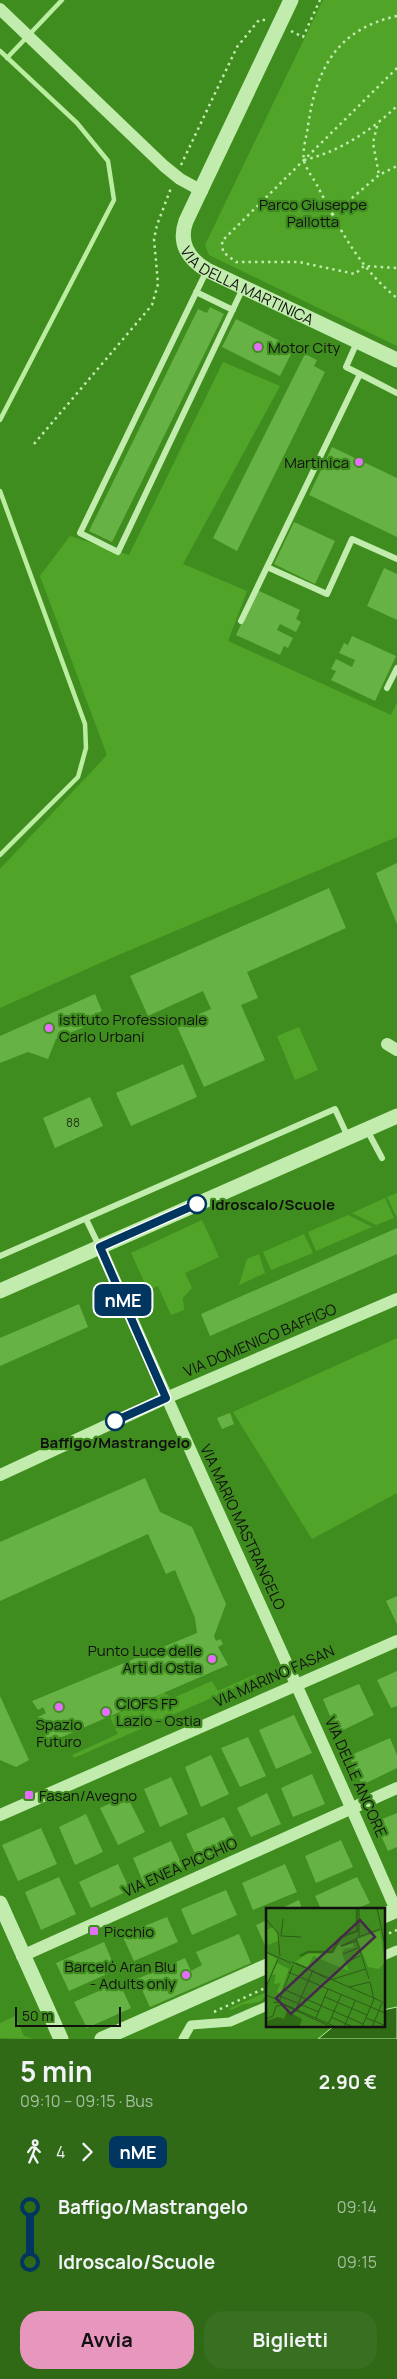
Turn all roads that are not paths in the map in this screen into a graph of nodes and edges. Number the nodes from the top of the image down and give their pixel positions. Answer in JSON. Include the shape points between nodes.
{"nodes":[{"id":1,"x":291,"y":0,"type":"edge"},
{"id":2,"x":0,"y":9,"type":"edge"},
{"id":3,"x":202,"y":191,"type":"junction"},
{"id":4,"x":207,"y":270,"type":"junction"},
{"id":5,"x":244,"y":287,"type":"junction"},
{"id":6,"x":196,"y":292,"type":"junction"},
{"id":7,"x":233,"y":310,"type":"junction"},
{"id":8,"x":357,"y":342,"type":"junction"},
{"id":9,"x":397,"y":360,"type":"edge"},
{"id":10,"x":360,"y":374,"type":"junction"},
{"id":11,"x":397,"y":392,"type":"edge"},
{"id":12,"x":397,"y":559,"type":"edge"},
{"id":13,"x":267,"y":567,"type":"junction"},
{"id":14,"x":241,"y":621,"type":"dead end"},
{"id":15,"x":397,"y":668,"type":"edge"},
{"id":16,"x":387,"y":688,"type":"dead end"},
{"id":17,"x":397,"y":1116,"type":"edge"},
{"id":18,"x":367,"y":1129,"type":"junction"},
{"id":19,"x":349,"y":1138,"type":"junction"},
{"id":20,"x":382,"y":1158,"type":"dead end"},
{"id":21,"x":86,"y":1219,"type":"junction"},
{"id":22,"x":100,"y":1247,"type":"junction"},
{"id":23,"x":0,"y":1256,"type":"edge"},
{"id":24,"x":0,"y":1291,"type":"edge"},
{"id":25,"x":397,"y":1299,"type":"edge"},
{"id":26,"x":166,"y":1398,"type":"junction"},
{"id":27,"x":0,"y":1475,"type":"edge"},
{"id":28,"x":397,"y":1640,"type":"edge"},
{"id":29,"x":297,"y":1684,"type":"junction"},
{"id":30,"x":397,"y":1788,"type":"edge"},
{"id":31,"x":351,"y":1808,"type":"junction"},
{"id":32,"x":0,"y":1815,"type":"edge"},
{"id":33,"x":0,"y":1903,"type":"edge"},
{"id":34,"x":397,"y":1910,"type":"edge"},
{"id":35,"x":384,"y":1916,"type":"edge"},
{"id":36,"x":397,"y":1950,"type":"edge"},
{"id":37,"x":22,"y":1956,"type":"junction"},
{"id":38,"x":384,"y":1956,"type":"edge"},
{"id":39,"x":266,"y":1966,"type":"edge"},
{"id":40,"x":266,"y":2006,"type":"edge"},
{"id":41,"x":61,"y":2039,"type":"edge"},
{"id":42,"x":102,"y":2039,"type":"edge"},
{"id":43,"x":183,"y":2039,"type":"edge"}],
"edges":[{"from":1,"to":3,"type":"street","name":"VIA DELLA MARTINICA"},
{"from":2,"to":3,"type":"street","via":[[164,166]]},
{"from":3,"to":4,"type":"street","name":"VIA DELLA MARTINICA","via":[[185,225],[183,242],[192,261]]},
{"from":4,"to":5,"type":"street","name":"VIA DELLA MARTINICA"},
{"from":4,"to":6,"type":"lane"},
{"from":5,"to":7,"type":"lane"},
{"from":5,"to":8,"type":"street","name":"VIA DELLA MARTINICA"},
{"from":6,"to":7,"type":"lane"},
{"from":6,"to":7,"type":"lane","via":[[80,533],[118,552]]},
{"from":8,"to":9,"type":"street","name":"VIA DELLA MARTINICA"},
{"from":8,"to":10,"type":"lane","via":[[346,367]]},
{"from":10,"to":11,"type":"lane"},
{"from":10,"to":13,"type":"lane"},
{"from":12,"to":13,"type":"lane","via":[[352,539],[327,594]]},
{"from":13,"to":14,"type":"lane"},
{"from":15,"to":16,"type":"lane"},
{"from":17,"to":18,"type":"street"},
{"from":18,"to":19,"type":"street"},
{"from":18,"to":20,"type":"lane"},
{"from":19,"to":21,"type":"lane","via":[[335,1109]]},
{"from":19,"to":22,"type":"street"},
{"from":21,"to":22,"type":"lane"},
{"from":21,"to":23,"type":"lane"},
{"from":22,"to":24,"type":"street"},
{"from":22,"to":26,"type":"street","name":"VIA MARIO MASTRANGELO"},
{"from":25,"to":26,"type":"street","name":"VIA DOMENICO BAFFIGO"},
{"from":26,"to":27,"type":"street","name":"VIA DOMENICO BAFFIGO"},
{"from":26,"to":29,"type":"street","name":"VIA MARIO MASTRANGELO"},
{"from":28,"to":29,"type":"street","name":"VIA MARINO FASAN"},
{"from":29,"to":31,"type":"street","name":"VIA DELLE ANCORE"},
{"from":29,"to":32,"type":"street","name":"VIA MARINO FASAN"},
{"from":30,"to":31,"type":"street","name":"VIA ENEA PICCHIO"},
{"from":31,"to":34,"type":"street","name":"VIA DELLE ANCORE"},
{"from":31,"to":37,"type":"street","name":"VIA ENEA PICCHIO"},
{"from":33,"to":37,"type":"street"},
{"from":34,"to":35,"type":"street"},
{"from":36,"to":38,"type":"street"},
{"from":37,"to":41,"type":"street"},
{"from":39,"to":42,"type":"street"},
{"from":40,"to":43,"type":"street","via":[[230,2022],[191,2025]]}]}
